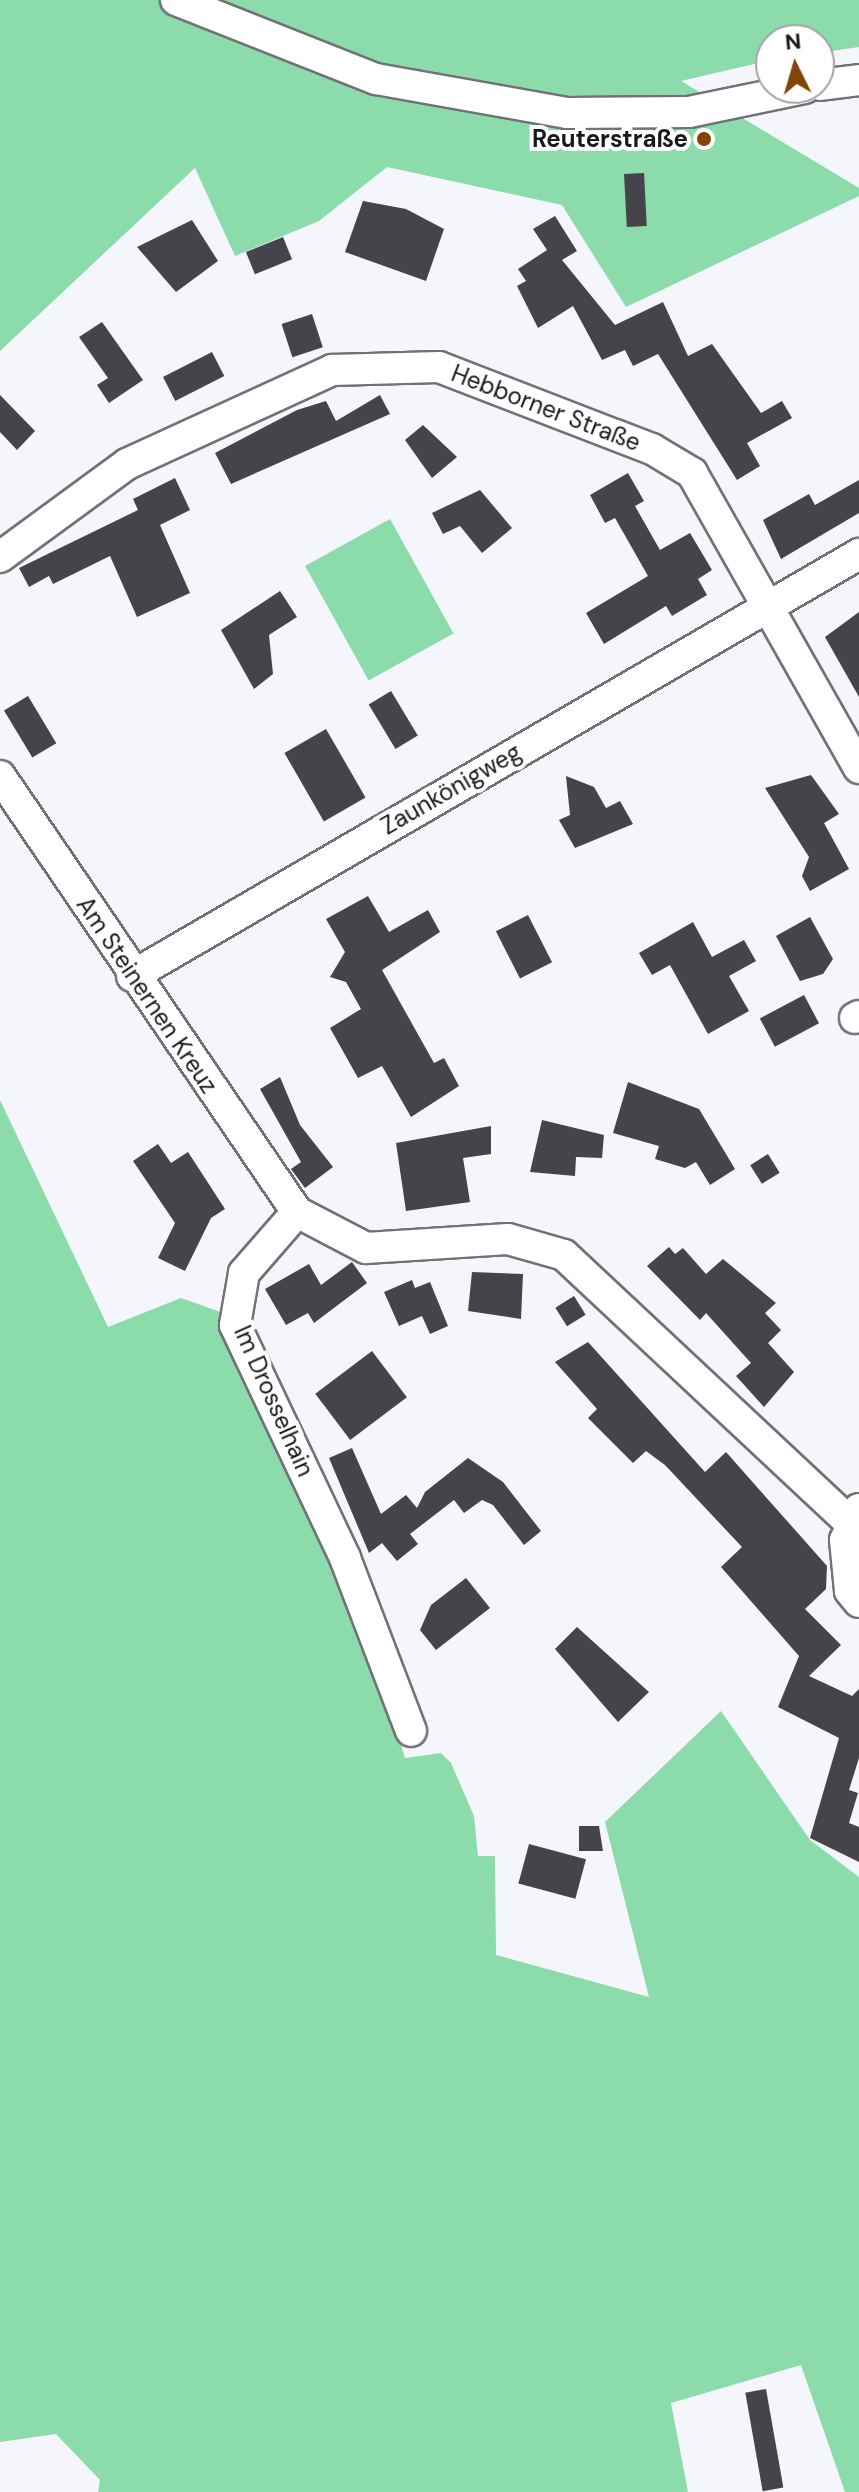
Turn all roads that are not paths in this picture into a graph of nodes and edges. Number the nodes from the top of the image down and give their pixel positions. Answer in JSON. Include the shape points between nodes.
{"nodes":[{"id":1,"x":176,"y":0,"type":"edge"},
{"id":2,"x":859,"y":80,"type":"edge"},
{"id":3,"x":835,"y":83,"type":"edge"},
{"id":4,"x":755,"y":98,"type":"edge"},
{"id":5,"x":859,"y":554,"type":"edge"},
{"id":6,"x":0,"y":557,"type":"edge"},
{"id":7,"x":771,"y":602,"type":"junction"},
{"id":8,"x":859,"y":768,"type":"edge"},
{"id":9,"x":0,"y":776,"type":"edge"},
{"id":10,"x":132,"y":976,"type":"junction"},
{"id":11,"x":297,"y":1212,"type":"junction"},
{"id":12,"x":853,"y":1515,"type":"edge"},
{"id":13,"x":859,"y":1602,"type":"edge"},
{"id":14,"x":411,"y":1731,"type":"dead end"}],
"edges":[{"from":1,"to":4,"type":"street","via":[[376,79],[567,113],[689,112]]},
{"from":2,"to":3,"type":"street"},
{"from":5,"to":7,"type":"street"},
{"from":6,"to":7,"type":"street","name":"Hebborner Straße","via":[[127,464],[332,370],[382,363],[439,367],[652,449],[692,473]]},
{"from":7,"to":8,"type":"street","name":"Hebborner Straße"},
{"from":7,"to":10,"type":"street","name":"Zaunkönigweg"},
{"from":9,"to":10,"type":"street","name":"Am Steinernen Kreuz"},
{"from":10,"to":11,"type":"street","name":"Am Steinernen Kreuz"},
{"from":11,"to":12,"type":"street","via":[[366,1248],[508,1239],[564,1255]]},
{"from":11,"to":14,"type":"street","name":"Im Drosselhain","via":[[244,1273],[235,1325],[345,1558]]},
{"from":12,"to":13,"type":"street","via":[[850,1591]]}]}
